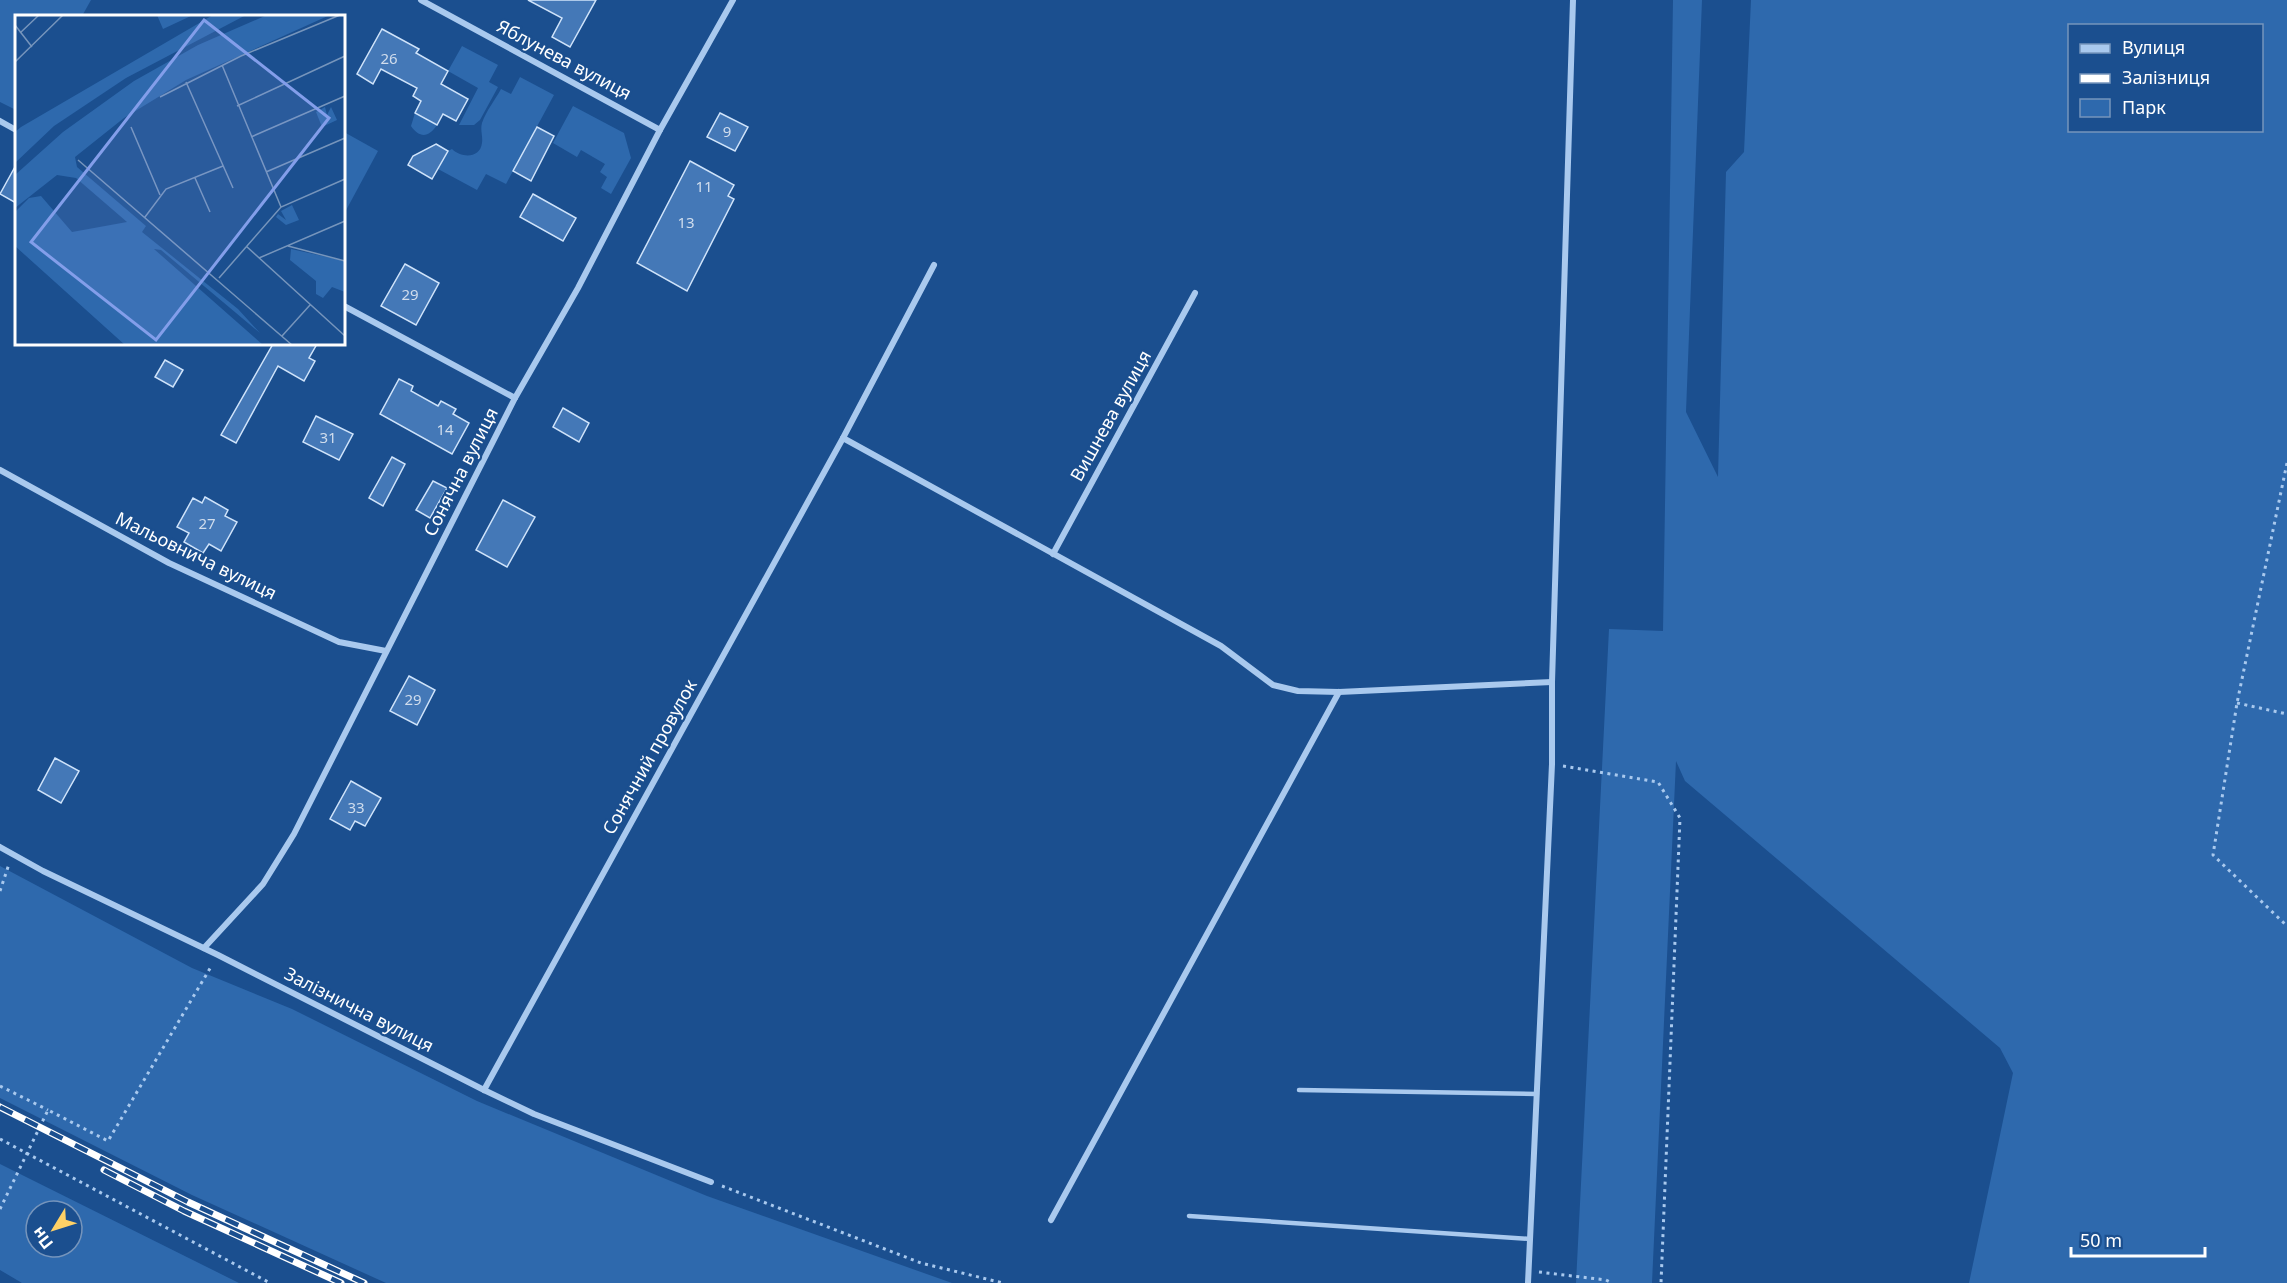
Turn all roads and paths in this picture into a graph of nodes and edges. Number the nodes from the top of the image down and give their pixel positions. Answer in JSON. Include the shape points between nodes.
{"nodes":[{"id":1,"x":421,"y":0,"type":"edge"},
{"id":2,"x":733,"y":0,"type":"edge"},
{"id":3,"x":1573,"y":0,"type":"edge"},
{"id":4,"x":0,"y":121,"type":"edge"},
{"id":5,"x":15,"y":129,"type":"edge"},
{"id":6,"x":660,"y":130,"type":"junction"},
{"id":7,"x":934,"y":265,"type":"dead end"},
{"id":8,"x":1196,"y":293,"type":"dead end"},
{"id":9,"x":345,"y":307,"type":"edge"},
{"id":10,"x":515,"y":398,"type":"junction"},
{"id":11,"x":843,"y":438,"type":"junction"},
{"id":12,"x":2287,"y":462,"type":"edge"},
{"id":13,"x":0,"y":470,"type":"edge"},
{"id":14,"x":1053,"y":554,"type":"junction"},
{"id":15,"x":386,"y":651,"type":"junction"},
{"id":16,"x":1552,"y":682,"type":"junction"},
{"id":17,"x":1339,"y":692,"type":"junction"},
{"id":18,"x":2237,"y":703,"type":"junction"},
{"id":19,"x":2287,"y":714,"type":"edge"},
{"id":20,"x":1551,"y":764,"type":"junction"},
{"id":21,"x":0,"y":847,"type":"edge"},
{"id":22,"x":12,"y":854,"type":"junction"},
{"id":23,"x":0,"y":891,"type":"edge"},
{"id":24,"x":2287,"y":926,"type":"edge"},
{"id":25,"x":204,"y":948,"type":"junction"},
{"id":26,"x":218,"y":955,"type":"junction"},
{"id":27,"x":0,"y":1086,"type":"edge"},
{"id":28,"x":484,"y":1090,"type":"junction"},
{"id":29,"x":1299,"y":1090,"type":"dead end"},
{"id":30,"x":1536,"y":1094,"type":"junction"},
{"id":31,"x":48,"y":1110,"type":"junction"},
{"id":32,"x":0,"y":1138,"type":"edge"},
{"id":33,"x":27,"y":1153,"type":"junction"},
{"id":34,"x":711,"y":1182,"type":"joint"},
{"id":35,"x":0,"y":1209,"type":"edge"},
{"id":36,"x":1189,"y":1215,"type":"dead end"},
{"id":37,"x":1051,"y":1220,"type":"dead end"},
{"id":38,"x":1530,"y":1239,"type":"junction"},
{"id":39,"x":1529,"y":1271,"type":"junction"},
{"id":40,"x":270,"y":1283,"type":"edge"},
{"id":41,"x":1003,"y":1283,"type":"edge"},
{"id":42,"x":1528,"y":1283,"type":"edge"},
{"id":43,"x":1612,"y":1283,"type":"edge"},
{"id":44,"x":1661,"y":1283,"type":"edge"}],
"edges":[{"from":1,"to":6,"type":"street","name":"Яблунева вулиця"},
{"from":2,"to":6,"type":"street","name":"Сонячна вулиця"},
{"from":3,"to":16,"type":"street"},
{"from":4,"to":5,"type":"street"},
{"from":6,"to":10,"type":"street","name":"Сонячна вулиця","via":[[578,288]]},
{"from":7,"to":11,"type":"street","name":"Сонячний провулок"},
{"from":8,"to":14,"type":"street","name":"Вишнева вулиця"},
{"from":9,"to":10,"type":"street"},
{"from":10,"to":15,"type":"street","name":"Сонячна вулиця"},
{"from":11,"to":14,"type":"street"},
{"from":11,"to":28,"type":"street","name":"Сонячний провулок"},
{"from":12,"to":18,"type":"path"},
{"from":13,"to":15,"type":"street","name":"Мальовнича вулиця","via":[[169,563],[339,642]]},
{"from":14,"to":17,"type":"street","via":[[1221,646],[1273,685],[1298,691]]},
{"from":15,"to":25,"type":"street","name":"Сонячна вулиця","via":[[294,834],[263,884]]},
{"from":16,"to":17,"type":"street"},
{"from":16,"to":20,"type":"street"},
{"from":17,"to":37,"type":"street"},
{"from":18,"to":19,"type":"path"},
{"from":18,"to":24,"type":"path","via":[[2213,855]]},
{"from":20,"to":30,"type":"street"},
{"from":20,"to":44,"type":"path","via":[[1658,782],[1680,818]]},
{"from":21,"to":22,"type":"street","name":"Залізнична вулиця"},
{"from":22,"to":23,"type":"path"},
{"from":22,"to":25,"type":"street","name":"Залізнична вулиця"},
{"from":25,"to":26,"type":"street","name":"Залізнична вулиця"},
{"from":26,"to":28,"type":"street","name":"Залізнична вулиця"},
{"from":26,"to":31,"type":"path","via":[[108,1142]]},
{"from":27,"to":31,"type":"path"},
{"from":28,"to":34,"type":"street","name":"Залізнична вулиця","via":[[534,1114]]},
{"from":29,"to":30,"type":"lane"},
{"from":30,"to":38,"type":"street"},
{"from":31,"to":33,"type":"path"},
{"from":32,"to":33,"type":"path"},
{"from":33,"to":35,"type":"path"},
{"from":33,"to":40,"type":"path"},
{"from":34,"to":41,"type":"path","via":[[921,1263]]},
{"from":36,"to":38,"type":"lane"},
{"from":38,"to":39,"type":"street"},
{"from":39,"to":42,"type":"street"},
{"from":39,"to":43,"type":"path"}]}
